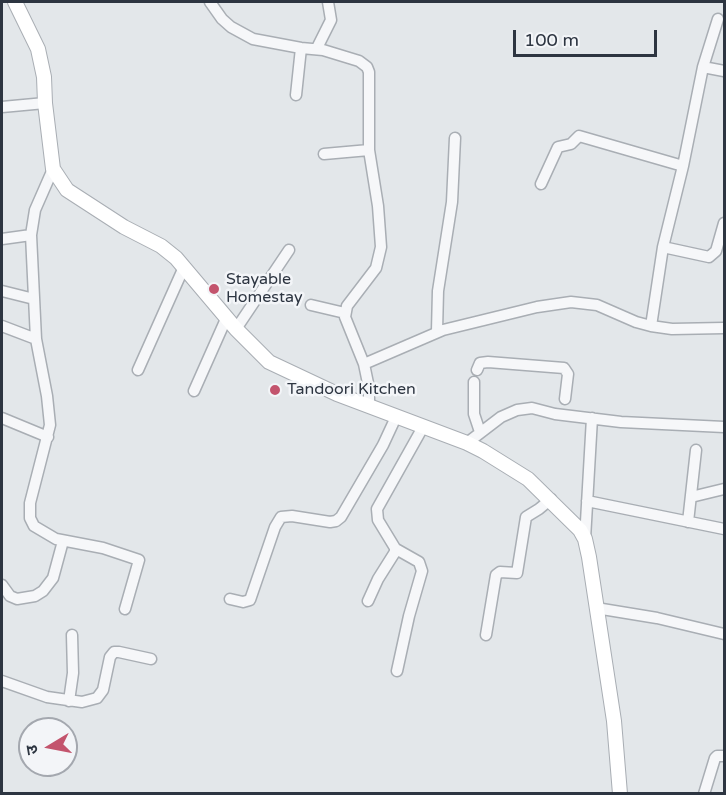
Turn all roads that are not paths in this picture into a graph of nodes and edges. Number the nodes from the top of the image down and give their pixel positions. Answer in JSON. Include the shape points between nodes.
{"nodes":[{"id":1,"x":15,"y":2,"type":"edge"},
{"id":2,"x":210,"y":2,"type":"edge"},
{"id":3,"x":328,"y":2,"type":"edge"},
{"id":4,"x":718,"y":19,"type":"dead end"},
{"id":5,"x":301,"y":48,"type":"junction"},
{"id":6,"x":317,"y":48,"type":"junction"},
{"id":7,"x":702,"y":67,"type":"junction"},
{"id":8,"x":724,"y":71,"type":"edge"},
{"id":9,"x":296,"y":95,"type":"dead end"},
{"id":10,"x":45,"y":103,"type":"junction"},
{"id":11,"x":2,"y":107,"type":"edge"},
{"id":12,"x":454,"y":138,"type":"dead end"},
{"id":13,"x":369,"y":150,"type":"junction"},
{"id":14,"x":324,"y":154,"type":"dead end"},
{"id":15,"x":683,"y":166,"type":"junction"},
{"id":16,"x":53,"y":169,"type":"junction"},
{"id":17,"x":541,"y":184,"type":"dead end"},
{"id":18,"x":724,"y":223,"type":"edge"},
{"id":19,"x":31,"y":235,"type":"junction"},
{"id":20,"x":2,"y":239,"type":"edge"},
{"id":21,"x":663,"y":247,"type":"junction"},
{"id":22,"x":289,"y":250,"type":"dead end"},
{"id":23,"x":720,"y":251,"type":"edge"},
{"id":24,"x":184,"y":267,"type":"junction"},
{"id":25,"x":2,"y":291,"type":"edge"},
{"id":26,"x":34,"y":299,"type":"junction"},
{"id":27,"x":311,"y":305,"type":"dead end"},
{"id":28,"x":345,"y":313,"type":"junction"},
{"id":29,"x":231,"y":324,"type":"junction"},
{"id":30,"x":2,"y":326,"type":"edge"},
{"id":31,"x":651,"y":326,"type":"junction"},
{"id":32,"x":724,"y":328,"type":"edge"},
{"id":33,"x":437,"y":332,"type":"junction"},
{"id":34,"x":36,"y":339,"type":"junction"},
{"id":35,"x":363,"y":364,"type":"junction"},
{"id":36,"x":138,"y":370,"type":"dead end"},
{"id":37,"x":477,"y":370,"type":"dead end"},
{"id":38,"x":474,"y":382,"type":"dead end"},
{"id":39,"x":194,"y":392,"type":"dead end"},
{"id":40,"x":565,"y":399,"type":"dead end"},
{"id":41,"x":369,"y":405,"type":"junction"},
{"id":42,"x":396,"y":417,"type":"junction"},
{"id":43,"x":2,"y":418,"type":"edge"},
{"id":44,"x":592,"y":418,"type":"junction"},
{"id":45,"x":423,"y":427,"type":"junction"},
{"id":46,"x":724,"y":427,"type":"edge"},
{"id":47,"x":480,"y":432,"type":"junction"},
{"id":48,"x":48,"y":437,"type":"junction"},
{"id":49,"x":467,"y":443,"type":"junction"},
{"id":50,"x":696,"y":450,"type":"dead end"},
{"id":51,"x":724,"y":489,"type":"edge"},
{"id":52,"x":691,"y":497,"type":"junction"},
{"id":53,"x":551,"y":499,"type":"junction"},
{"id":54,"x":587,"y":501,"type":"junction"},
{"id":55,"x":688,"y":522,"type":"junction"},
{"id":56,"x":724,"y":529,"type":"edge"},
{"id":57,"x":585,"y":539,"type":"junction"},
{"id":58,"x":63,"y":541,"type":"junction"},
{"id":59,"x":396,"y":549,"type":"junction"},
{"id":60,"x":2,"y":585,"type":"edge"},
{"id":61,"x":230,"y":599,"type":"dead end"},
{"id":62,"x":368,"y":601,"type":"dead end"},
{"id":63,"x":596,"y":608,"type":"junction"},
{"id":64,"x":125,"y":609,"type":"dead end"},
{"id":65,"x":724,"y":634,"type":"edge"},
{"id":66,"x":72,"y":635,"type":"dead end"},
{"id":67,"x":486,"y":635,"type":"dead end"},
{"id":68,"x":151,"y":659,"type":"dead end"},
{"id":69,"x":397,"y":671,"type":"dead end"},
{"id":70,"x":2,"y":681,"type":"edge"},
{"id":71,"x":69,"y":701,"type":"junction"},
{"id":72,"x":724,"y":756,"type":"edge"},
{"id":73,"x":620,"y":794,"type":"edge"},
{"id":74,"x":704,"y":794,"type":"edge"}],
"edges":[{"from":1,"to":10,"type":"street","via":[[38,49]]},
{"from":2,"to":5,"type":"street","via":[[222,19],[242,34]]},
{"from":3,"to":6,"type":"street","via":[[331,20]]},
{"from":4,"to":7,"type":"street"},
{"from":5,"to":6,"type":"street"},
{"from":5,"to":9,"type":"street"},
{"from":6,"to":13,"type":"street","via":[[367,67]]},
{"from":7,"to":8,"type":"street"},
{"from":7,"to":15,"type":"street"},
{"from":10,"to":11,"type":"street"},
{"from":10,"to":16,"type":"street"},
{"from":12,"to":33,"type":"street","via":[[453,202],[438,291]]},
{"from":13,"to":14,"type":"street"},
{"from":13,"to":28,"type":"street","via":[[381,247],[376,268]]},
{"from":15,"to":17,"type":"street","via":[[579,136],[571,144],[558,147]]},
{"from":15,"to":21,"type":"street"},
{"from":16,"to":19,"type":"street","via":[[35,210]]},
{"from":16,"to":24,"type":"street","via":[[75,197],[161,246]]},
{"from":18,"to":23,"type":"street"},
{"from":19,"to":20,"type":"street"},
{"from":19,"to":26,"type":"street"},
{"from":21,"to":23,"type":"street","via":[[706,257]]},
{"from":21,"to":31,"type":"street"},
{"from":22,"to":29,"type":"street"},
{"from":24,"to":29,"type":"street"},
{"from":24,"to":36,"type":"street"},
{"from":25,"to":26,"type":"street"},
{"from":26,"to":34,"type":"street"},
{"from":27,"to":28,"type":"street"},
{"from":28,"to":35,"type":"street"},
{"from":29,"to":39,"type":"street"},
{"from":29,"to":41,"type":"street","via":[[258,353],[281,370]]},
{"from":30,"to":34,"type":"street"},
{"from":31,"to":32,"type":"street"},
{"from":31,"to":33,"type":"street","via":[[581,302],[537,307]]},
{"from":33,"to":35,"type":"street"},
{"from":34,"to":48,"type":"street","via":[[47,396]]},
{"from":35,"to":41,"type":"street"},
{"from":37,"to":40,"type":"street","via":[[480,363],[488,362],[564,368],[568,377]]},
{"from":38,"to":47,"type":"street","via":[[474,414]]},
{"from":41,"to":42,"type":"street"},
{"from":42,"to":45,"type":"street"},
{"from":42,"to":61,"type":"street","via":[[341,517],[330,522],[281,517],[250,600]]},
{"from":43,"to":48,"type":"street"},
{"from":44,"to":46,"type":"street"},
{"from":44,"to":47,"type":"street","via":[[531,408],[501,417]]},
{"from":44,"to":54,"type":"street"},
{"from":45,"to":49,"type":"street"},
{"from":45,"to":59,"type":"street","via":[[376,512]]},
{"from":47,"to":49,"type":"street"},
{"from":48,"to":58,"type":"street","via":[[30,503],[30,518],[34,526]]},
{"from":49,"to":53,"type":"street","via":[[517,470]]},
{"from":50,"to":52,"type":"street"},
{"from":51,"to":52,"type":"street"},
{"from":52,"to":55,"type":"street"},
{"from":53,"to":57,"type":"street"},
{"from":53,"to":67,"type":"street","via":[[526,517],[518,573],[496,575]]},
{"from":54,"to":55,"type":"street"},
{"from":54,"to":57,"type":"street"},
{"from":55,"to":56,"type":"street"},
{"from":57,"to":63,"type":"street"},
{"from":58,"to":60,"type":"street","via":[[53,579],[44,591],[17,599],[10,597]]},
{"from":58,"to":64,"type":"street","via":[[139,560]]},
{"from":59,"to":62,"type":"street"},
{"from":59,"to":69,"type":"street","via":[[419,562],[422,571]]},
{"from":63,"to":65,"type":"street"},
{"from":63,"to":73,"type":"street","via":[[614,721]]},
{"from":66,"to":71,"type":"street"},
{"from":68,"to":71,"type":"street","via":[[114,652],[100,695],[82,702]]},
{"from":70,"to":71,"type":"street"},
{"from":72,"to":74,"type":"street","via":[[715,758]]}]}
